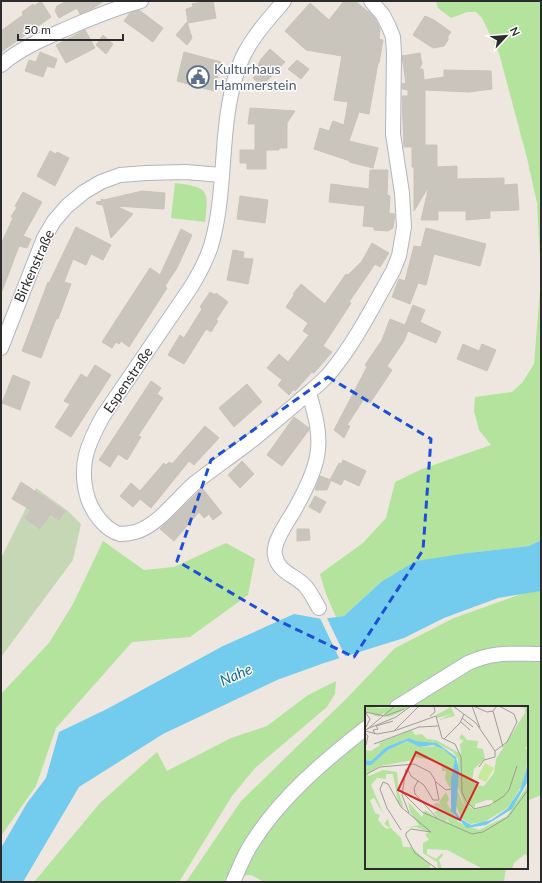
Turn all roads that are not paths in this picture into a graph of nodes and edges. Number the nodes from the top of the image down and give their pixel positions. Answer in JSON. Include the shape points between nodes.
{"nodes":[{"id":1,"x":141,"y":1,"type":"edge"},
{"id":2,"x":284,"y":1,"type":"edge"},
{"id":3,"x":371,"y":1,"type":"edge"},
{"id":4,"x":1,"y":65,"type":"edge"},
{"id":5,"x":222,"y":175,"type":"junction"},
{"id":6,"x":1,"y":348,"type":"edge"},
{"id":7,"x":309,"y":392,"type":"junction"},
{"id":8,"x":319,"y":608,"type":"dead end"},
{"id":9,"x":541,"y":654,"type":"edge"},
{"id":10,"x":398,"y":706,"type":"edge"},
{"id":11,"x":365,"y":729,"type":"edge"},
{"id":12,"x":233,"y":882,"type":"edge"}],
"edges":[{"from":1,"to":4,"type":"street","via":[[104,12],[48,36]]},
{"from":2,"to":5,"type":"street","name":"Espenstraße","via":[[257,33],[239,65],[228,114]]},
{"from":3,"to":7,"type":"street","name":"Espenstraße","via":[[383,15],[393,37],[393,134],[402,193],[402,242],[393,271],[359,331],[328,375]]},
{"from":5,"to":6,"type":"street","name":"Birkenstraße","via":[[186,172],[120,176],[101,182],[84,192],[67,206],[44,238]]},
{"from":5,"to":7,"type":"street","name":"Espenstraße","via":[[216,223],[203,268],[90,438],[83,470],[85,490],[91,507],[108,528],[120,534],[145,528],[196,482],[271,425]]},
{"from":7,"to":8,"type":"street","via":[[317,420],[316,462],[296,508],[275,546],[274,554],[280,567],[306,587]]},
{"from":9,"to":10,"type":"street","via":[[492,654],[480,658]]},
{"from":11,"to":12,"type":"street","via":[[340,748],[286,799],[252,844]]}]}
